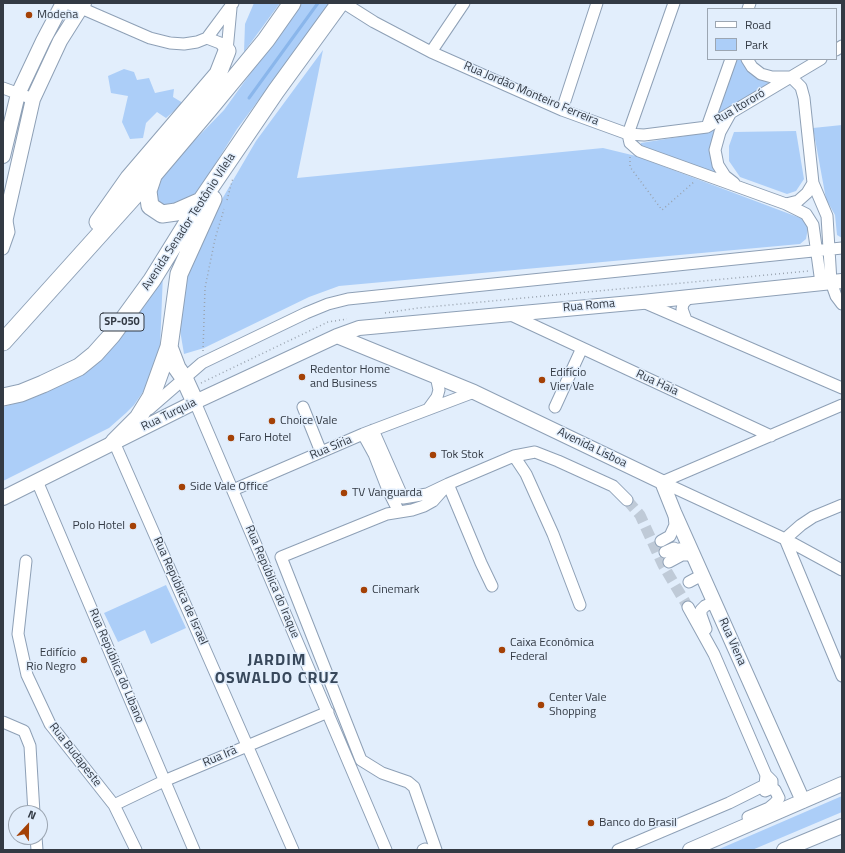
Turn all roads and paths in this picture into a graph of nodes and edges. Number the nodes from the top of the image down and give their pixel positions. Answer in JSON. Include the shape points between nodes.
{"nodes":[{"id":1,"x":63,"y":3,"type":"edge"},
{"id":2,"x":66,"y":3,"type":"edge"},
{"id":3,"x":292,"y":3,"type":"edge"},
{"id":4,"x":340,"y":3,"type":"edge"},
{"id":5,"x":344,"y":3,"type":"edge"},
{"id":6,"x":464,"y":3,"type":"edge"},
{"id":7,"x":597,"y":3,"type":"edge"},
{"id":8,"x":674,"y":3,"type":"edge"},
{"id":9,"x":82,"y":5,"type":"edge"},
{"id":10,"x":232,"y":5,"type":"edge"},
{"id":11,"x":207,"y":38,"type":"junction"},
{"id":12,"x":227,"y":51,"type":"junction"},
{"id":13,"x":431,"y":52,"type":"junction"},
{"id":14,"x":731,"y":60,"type":"edge"},
{"id":15,"x":748,"y":60,"type":"edge"},
{"id":16,"x":819,"y":60,"type":"edge"},
{"id":17,"x":791,"y":77,"type":"junction"},
{"id":18,"x":3,"y":88,"type":"edge"},
{"id":19,"x":18,"y":94,"type":"junction"},
{"id":20,"x":33,"y":99,"type":"junction"},
{"id":21,"x":562,"y":110,"type":"junction"},
{"id":22,"x":731,"y":113,"type":"junction"},
{"id":23,"x":707,"y":127,"type":"junction"},
{"id":24,"x":246,"y":136,"type":"junction"},
{"id":25,"x":629,"y":138,"type":"junction"},
{"id":26,"x":3,"y":156,"type":"edge"},
{"id":27,"x":235,"y":173,"type":"dead end"},
{"id":28,"x":154,"y":174,"type":"junction"},
{"id":29,"x":702,"y":175,"type":"junction"},
{"id":30,"x":813,"y":183,"type":"junction"},
{"id":31,"x":743,"y":189,"type":"junction"},
{"id":32,"x":201,"y":201,"type":"junction"},
{"id":33,"x":786,"y":204,"type":"junction"},
{"id":34,"x":4,"y":224,"type":"edge"},
{"id":35,"x":842,"y":248,"type":"edge"},
{"id":36,"x":829,"y":249,"type":"junction"},
{"id":37,"x":3,"y":250,"type":"edge"},
{"id":38,"x":815,"y":251,"type":"junction"},
{"id":39,"x":831,"y":282,"type":"edge"},
{"id":40,"x":54,"y":284,"type":"junction"},
{"id":41,"x":690,"y":296,"type":"junction"},
{"id":42,"x":642,"y":302,"type":"junction"},
{"id":43,"x":842,"y":304,"type":"edge"},
{"id":44,"x":542,"y":311,"type":"junction"},
{"id":45,"x":509,"y":314,"type":"junction"},
{"id":46,"x":686,"y":320,"type":"junction"},
{"id":47,"x":543,"y":330,"type":"junction"},
{"id":48,"x":338,"y":336,"type":"junction"},
{"id":49,"x":3,"y":342,"type":"edge"},
{"id":50,"x":169,"y":347,"type":"junction"},
{"id":51,"x":582,"y":348,"type":"junction"},
{"id":52,"x":202,"y":363,"type":"junction"},
{"id":53,"x":436,"y":376,"type":"junction"},
{"id":54,"x":184,"y":378,"type":"junction"},
{"id":55,"x":842,"y":388,"type":"edge"},
{"id":56,"x":474,"y":392,"type":"junction"},
{"id":57,"x":3,"y":397,"type":"edge"},
{"id":58,"x":195,"y":402,"type":"junction"},
{"id":59,"x":842,"y":405,"type":"edge"},
{"id":60,"x":303,"y":407,"type":"dead end"},
{"id":61,"x":555,"y":407,"type":"dead end"},
{"id":62,"x":429,"y":408,"type":"junction"},
{"id":63,"x":138,"y":418,"type":"junction"},
{"id":64,"x":368,"y":432,"type":"junction"},
{"id":65,"x":772,"y":436,"type":"junction"},
{"id":66,"x":114,"y":442,"type":"junction"},
{"id":67,"x":321,"y":452,"type":"junction"},
{"id":68,"x":514,"y":456,"type":"junction"},
{"id":69,"x":37,"y":481,"type":"junction"},
{"id":70,"x":662,"y":482,"type":"junction"},
{"id":71,"x":448,"y":484,"type":"junction"},
{"id":72,"x":233,"y":490,"type":"junction"},
{"id":73,"x":3,"y":498,"type":"edge"},
{"id":74,"x":627,"y":500,"type":"tunnel mouth"},
{"id":75,"x":433,"y":501,"type":"junction"},
{"id":76,"x":455,"y":504,"type":"junction"},
{"id":77,"x":842,"y":505,"type":"edge"},
{"id":78,"x":397,"y":507,"type":"junction"},
{"id":79,"x":674,"y":512,"type":"junction"},
{"id":80,"x":659,"y":538,"type":"dead end"},
{"id":81,"x":785,"y":539,"type":"junction"},
{"id":82,"x":692,"y":552,"type":"junction"},
{"id":83,"x":667,"y":557,"type":"dead end"},
{"id":84,"x":26,"y":561,"type":"dead end"},
{"id":85,"x":842,"y":570,"type":"edge"},
{"id":86,"x":492,"y":586,"type":"dead end"},
{"id":87,"x":714,"y":602,"type":"junction"},
{"id":88,"x":580,"y":605,"type":"dead end"},
{"id":89,"x":688,"y":607,"type":"tunnel mouth"},
{"id":90,"x":714,"y":654,"type":"junction"},
{"id":91,"x":842,"y":676,"type":"edge"},
{"id":92,"x":328,"y":712,"type":"junction"},
{"id":93,"x":3,"y":722,"type":"edge"},
{"id":94,"x":248,"y":745,"type":"junction"},
{"id":95,"x":766,"y":775,"type":"junction"},
{"id":96,"x":164,"y":781,"type":"junction"},
{"id":97,"x":842,"y":784,"type":"edge"},
{"id":98,"x":772,"y":788,"type":"junction"},
{"id":99,"x":803,"y":801,"type":"junction"},
{"id":100,"x":729,"y":803,"type":"junction"},
{"id":101,"x":34,"y":805,"type":"edge"},
{"id":102,"x":114,"y":805,"type":"junction"},
{"id":103,"x":842,"y":826,"type":"edge"},
{"id":104,"x":724,"y":834,"type":"junction"},
{"id":105,"x":431,"y":849,"type":"edge"},
{"id":106,"x":136,"y":850,"type":"edge"},
{"id":107,"x":194,"y":850,"type":"edge"},
{"id":108,"x":293,"y":850,"type":"edge"},
{"id":109,"x":386,"y":850,"type":"edge"},
{"id":110,"x":618,"y":850,"type":"edge"},
{"id":111,"x":690,"y":850,"type":"edge"},
{"id":112,"x":784,"y":850,"type":"edge"}],
"edges":[{"from":1,"to":19,"type":"main road"},
{"from":2,"to":9,"type":"street"},
{"from":3,"to":28,"type":"highway","via":[[266,40]]},
{"from":4,"to":24,"type":"highway","name":"Avenida Senador Teotônio Vilela","number":"SP-050"},
{"from":5,"to":13,"type":"street","name":"Rua Jordão Monteiro Ferreira"},
{"from":6,"to":13,"type":"street"},
{"from":7,"to":21,"type":"street"},
{"from":8,"to":25,"type":"street"},
{"from":9,"to":11,"type":"street","via":[[150,38],[184,44]]},
{"from":9,"to":20,"type":"main road","via":[[60,41]]},
{"from":10,"to":11,"type":"street"},
{"from":10,"to":12,"type":"street"},
{"from":11,"to":12,"type":"street","via":[[220,44]]},
{"from":12,"to":40,"type":"highway","via":[[218,74],[129,178]]},
{"from":13,"to":21,"type":"street","name":"Rua Jordão Monteiro Ferreira"},
{"from":14,"to":23,"type":"street"},
{"from":15,"to":17,"type":"street","via":[[761,74]]},
{"from":16,"to":17,"type":"street","name":"Rua Itororó"},
{"from":17,"to":22,"type":"street","name":"Rua Itororó"},
{"from":17,"to":30,"type":"street","via":[[801,87],[804,98]]},
{"from":18,"to":19,"type":"street"},
{"from":19,"to":20,"type":"street"},
{"from":19,"to":26,"type":"main road"},
{"from":20,"to":34,"type":"main road"},
{"from":21,"to":25,"type":"street","name":"Rua Jordão Monteiro Ferreira"},
{"from":22,"to":23,"type":"street","name":"Rua Itororó"},
{"from":22,"to":31,"type":"street","via":[[720,132],[715,150],[718,165],[725,176]]},
{"from":23,"to":25,"type":"street","name":"Rua Itororó"},
{"from":24,"to":32,"type":"highway","name":"Avenida Senador Teotônio Vilela","number":"SP-050"},
{"from":24,"to":50,"type":"highway","via":[[206,213],[179,274]]},
{"from":25,"to":29,"type":"street","name":"Rua Jordão Monteiro Ferreira","via":[[639,151]]},
{"from":25,"to":29,"type":"path","via":[[630,167],[662,210]]},
{"from":27,"to":52,"type":"path","via":[[215,239],[205,288]]},
{"from":28,"to":32,"type":"highway","via":[[148,191],[150,206],[162,214],[176,212]]},
{"from":28,"to":40,"type":"highway"},
{"from":29,"to":31,"type":"street","name":"Rua Jordão Monteiro Ferreira"},
{"from":30,"to":33,"type":"street","via":[[798,201]]},
{"from":30,"to":36,"type":"street","via":[[827,216]]},
{"from":31,"to":33,"type":"street","name":"Rua Jordão Monteiro Ferreira"},
{"from":32,"to":57,"type":"highway","name":"Avenida Senador Teotônio Vilela","number":"SP-050","via":[[131,311],[95,354],[79,367],[43,384]]},
{"from":33,"to":38,"type":"street","name":"Rua Jordão Monteiro Ferreira","via":[[806,214],[813,225]]},
{"from":34,"to":37,"type":"street","via":[[9,232]]},
{"from":35,"to":36,"type":"street"},
{"from":36,"to":38,"type":"street"},
{"from":36,"to":39,"type":"street"},
{"from":38,"to":39,"type":"street","name":"Rua Jordão Monteiro Ferreira"},
{"from":38,"to":52,"type":"street","via":[[348,299],[306,313]]},
{"from":39,"to":41,"type":"main road","name":"Rua Roma"},
{"from":39,"to":43,"type":"street"},
{"from":40,"to":49,"type":"highway"},
{"from":41,"to":42,"type":"main road","name":"Rua Roma"},
{"from":41,"to":46,"type":"street","via":[[682,309]]},
{"from":42,"to":44,"type":"main road","name":"Rua Roma"},
{"from":42,"to":46,"type":"street"},
{"from":44,"to":45,"type":"main road","name":"Rua Roma"},
{"from":44,"to":47,"type":"street","via":[[538,318]]},
{"from":45,"to":47,"type":"street","name":"Rua Haia"},
{"from":45,"to":48,"type":"main road","name":"Rua Roma","via":[[359,328]]},
{"from":46,"to":55,"type":"street"},
{"from":47,"to":51,"type":"street","name":"Rua Haia"},
{"from":48,"to":53,"type":"main road","name":"Avenida Lisboa"},
{"from":48,"to":58,"type":"main road","name":"Rua Turquia"},
{"from":50,"to":54,"type":"highway"},
{"from":50,"to":63,"type":"highway","via":[[151,397]]},
{"from":51,"to":61,"type":"street"},
{"from":51,"to":65,"type":"street","name":"Rua Haia"},
{"from":52,"to":54,"type":"street"},
{"from":53,"to":56,"type":"main road","name":"Avenida Lisboa"},
{"from":53,"to":62,"type":"street","via":[[437,397]]},
{"from":54,"to":58,"type":"highway"},
{"from":54,"to":63,"type":"street"},
{"from":56,"to":62,"type":"street","name":"Rua Síria"},
{"from":56,"to":70,"type":"main road","name":"Avenida Lisboa"},
{"from":58,"to":66,"type":"main road","name":"Rua Turquia"},
{"from":58,"to":72,"type":"street","name":"Rua República do Iraque"},
{"from":59,"to":65,"type":"street"},
{"from":60,"to":67,"type":"street"},
{"from":62,"to":64,"type":"street","name":"Rua Síria"},
{"from":63,"to":66,"type":"highway"},
{"from":64,"to":67,"type":"street","name":"Rua Síria"},
{"from":64,"to":71,"type":"street","via":[[402,498],[427,494]]},
{"from":64,"to":78,"type":"street","via":[[374,454]]},
{"from":65,"to":70,"type":"street"},
{"from":66,"to":69,"type":"main road","name":"Rua Turquia"},
{"from":66,"to":94,"type":"street","name":"Rua República de Israel"},
{"from":67,"to":72,"type":"street","name":"Rua Síria"},
{"from":68,"to":71,"type":"street"},
{"from":68,"to":74,"type":"street","via":[[534,452],[558,461],[613,486]]},
{"from":68,"to":88,"type":"street","via":[[526,474],[553,534]]},
{"from":69,"to":73,"type":"main road","name":"Rua Turquia"},
{"from":69,"to":96,"type":"street","name":"Rua República do Libano"},
{"from":70,"to":79,"type":"main road","name":"Rua Viena"},
{"from":70,"to":81,"type":"street","name":"Avenida Lisboa"},
{"from":71,"to":75,"type":"street"},
{"from":71,"to":76,"type":"street"},
{"from":72,"to":92,"type":"street","name":"Rua República do Iraque"},
{"from":75,"to":76,"type":"street"},
{"from":75,"to":78,"type":"street","via":[[412,510]]},
{"from":76,"to":86,"type":"street"},
{"from":77,"to":81,"type":"street","via":[[813,517]]},
{"from":78,"to":105,"type":"street","via":[[387,514],[281,557],[361,760],[382,773],[408,782],[414,787]]},
{"from":79,"to":80,"type":"street"},
{"from":79,"to":82,"type":"main road","name":"Rua Viena"},
{"from":81,"to":85,"type":"street","name":"Avenida Lisboa"},
{"from":81,"to":91,"type":"street"},
{"from":82,"to":83,"type":"street","via":[[674,548]]},
{"from":82,"to":87,"type":"main road","name":"Rua Viena"},
{"from":84,"to":102,"type":"street","name":"Rua Budapeste","via":[[18,634],[27,675],[50,724]]},
{"from":87,"to":90,"type":"street","via":[[705,606],[701,615]]},
{"from":87,"to":99,"type":"main road","name":"Rua Viena"},
{"from":89,"to":90,"type":"street"},
{"from":90,"to":95,"type":"street"},
{"from":92,"to":94,"type":"street","name":"Rua Irã"},
{"from":92,"to":109,"type":"street","name":"Rua República do Iraque"},
{"from":93,"to":101,"type":"street","via":[[24,731],[30,746]]},
{"from":94,"to":96,"type":"street","name":"Rua Irã"},
{"from":94,"to":108,"type":"street","name":"Rua República de Israel"},
{"from":95,"to":98,"type":"street","via":[[772,781]]},
{"from":95,"to":100,"type":"street","via":[[765,785]]},
{"from":96,"to":102,"type":"street","name":"Rua Irã"},
{"from":96,"to":107,"type":"street","name":"Rua República do Libano"},
{"from":97,"to":99,"type":"main road"},
{"from":98,"to":100,"type":"street","via":[[742,804]]},
{"from":98,"to":104,"type":"street","via":[[779,798],[776,803],[734,824]]},
{"from":99,"to":104,"type":"main road"},
{"from":100,"to":110,"type":"street"},
{"from":102,"to":106,"type":"street","name":"Rua Budapeste"},
{"from":103,"to":112,"type":"main road"},
{"from":104,"to":111,"type":"main road"}]}
